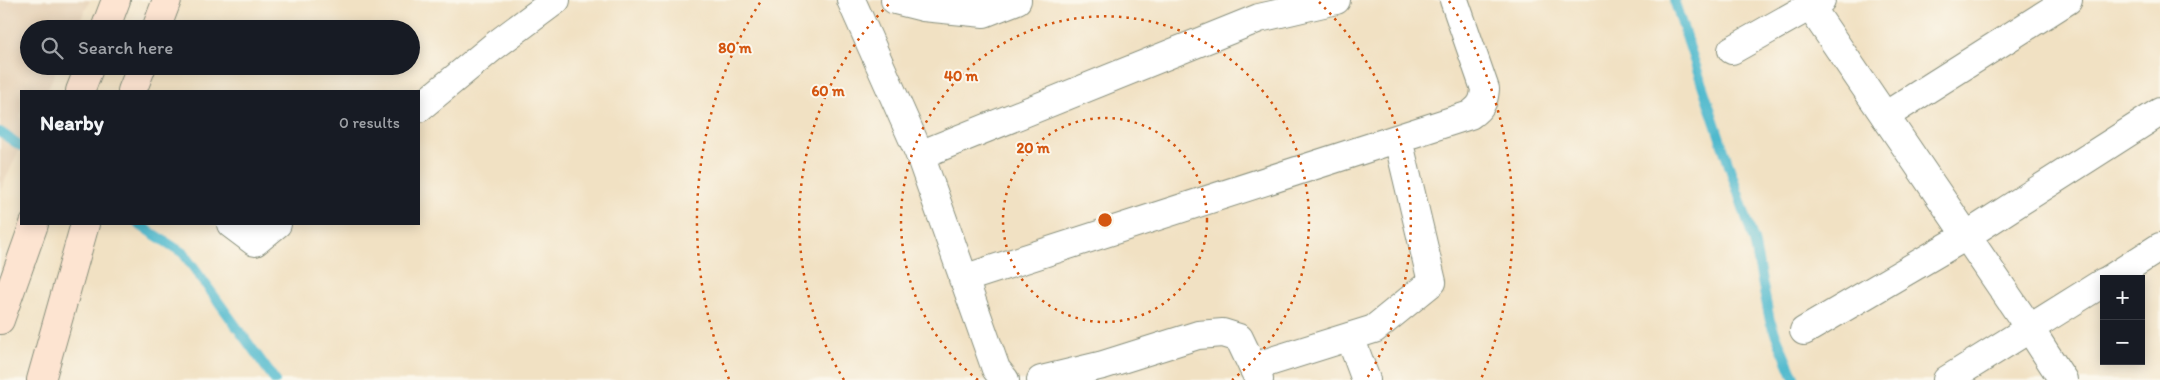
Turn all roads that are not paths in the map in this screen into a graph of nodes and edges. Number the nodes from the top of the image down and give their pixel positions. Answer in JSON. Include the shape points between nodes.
{"nodes":[{"id":1,"x":116,"y":0,"type":"edge"},
{"id":2,"x":168,"y":0,"type":"edge"},
{"id":3,"x":556,"y":0,"type":"edge"},
{"id":4,"x":850,"y":0,"type":"edge"},
{"id":5,"x":895,"y":0,"type":"edge"},
{"id":6,"x":1017,"y":0,"type":"edge"},
{"id":7,"x":1336,"y":0,"type":"edge"},
{"id":8,"x":1454,"y":0,"type":"edge"},
{"id":9,"x":2068,"y":0,"type":"edge"},
{"id":10,"x":1816,"y":3,"type":"edge"},
{"id":11,"x":1256,"y":9,"type":"edge"},
{"id":12,"x":108,"y":20,"type":"edge"},
{"id":13,"x":160,"y":20,"type":"edge"},
{"id":14,"x":1732,"y":50,"type":"dead end"},
{"id":15,"x":86,"y":75,"type":"edge"},
{"id":16,"x":138,"y":75,"type":"edge"},
{"id":17,"x":80,"y":90,"type":"edge"},
{"id":18,"x":132,"y":90,"type":"edge"},
{"id":19,"x":420,"y":107,"type":"edge"},
{"id":20,"x":2160,"y":112,"type":"edge"},
{"id":21,"x":1885,"y":116,"type":"junction"},
{"id":22,"x":1398,"y":139,"type":"junction"},
{"id":23,"x":920,"y":155,"type":"junction"},
{"id":24,"x":34,"y":225,"type":"edge"},
{"id":25,"x":232,"y":225,"type":"edge"},
{"id":26,"x":276,"y":225,"type":"edge"},
{"id":27,"x":84,"y":229,"type":"edge"},
{"id":28,"x":1966,"y":236,"type":"junction"},
{"id":29,"x":2160,"y":247,"type":"edge"},
{"id":30,"x":2116,"y":275,"type":"edge"},
{"id":31,"x":963,"y":279,"type":"junction"},
{"id":32,"x":2100,"y":285,"type":"edge"},
{"id":33,"x":0,"y":320,"type":"edge"},
{"id":34,"x":2030,"y":329,"type":"junction"},
{"id":35,"x":1804,"y":331,"type":"dead end"},
{"id":36,"x":1350,"y":337,"type":"junction"},
{"id":37,"x":1256,"y":374,"type":"edge"},
{"id":38,"x":41,"y":380,"type":"edge"},
{"id":39,"x":1005,"y":380,"type":"edge"},
{"id":40,"x":1041,"y":380,"type":"edge"},
{"id":41,"x":1366,"y":380,"type":"edge"},
{"id":42,"x":1947,"y":380,"type":"edge"},
{"id":43,"x":2063,"y":380,"type":"edge"}],
"edges":[{"from":1,"to":12,"type":"main road"},
{"from":2,"to":13,"type":"main road"},
{"from":3,"to":19,"type":"street"},
{"from":4,"to":23,"type":"street"},
{"from":5,"to":6,"type":"street","via":[[923,7],[984,12]]},
{"from":7,"to":11,"type":"street"},
{"from":8,"to":22,"type":"street","via":[[1485,89],[1484,99],[1480,108],[1470,116]]},
{"from":9,"to":21,"type":"street"},
{"from":10,"to":14,"type":"street"},
{"from":10,"to":21,"type":"street"},
{"from":11,"to":23,"type":"street"},
{"from":15,"to":17,"type":"main road"},
{"from":16,"to":18,"type":"main road"},
{"from":20,"to":28,"type":"street"},
{"from":21,"to":28,"type":"street"},
{"from":22,"to":31,"type":"street"},
{"from":22,"to":36,"type":"street","via":[[1432,282],[1374,329]]},
{"from":23,"to":31,"type":"street"},
{"from":24,"to":33,"type":"main road"},
{"from":25,"to":26,"type":"street","via":[[255,242]]},
{"from":27,"to":38,"type":"main road"},
{"from":28,"to":34,"type":"street"},
{"from":28,"to":35,"type":"street"},
{"from":29,"to":30,"type":"street"},
{"from":31,"to":39,"type":"street","via":[[996,369]]},
{"from":32,"to":34,"type":"street"},
{"from":34,"to":42,"type":"street"},
{"from":34,"to":43,"type":"street"},
{"from":36,"to":37,"type":"street"},
{"from":36,"to":41,"type":"street"},
{"from":37,"to":40,"type":"street","via":[[1239,338],[1223,333],[1198,335],[1103,365]]}]}
